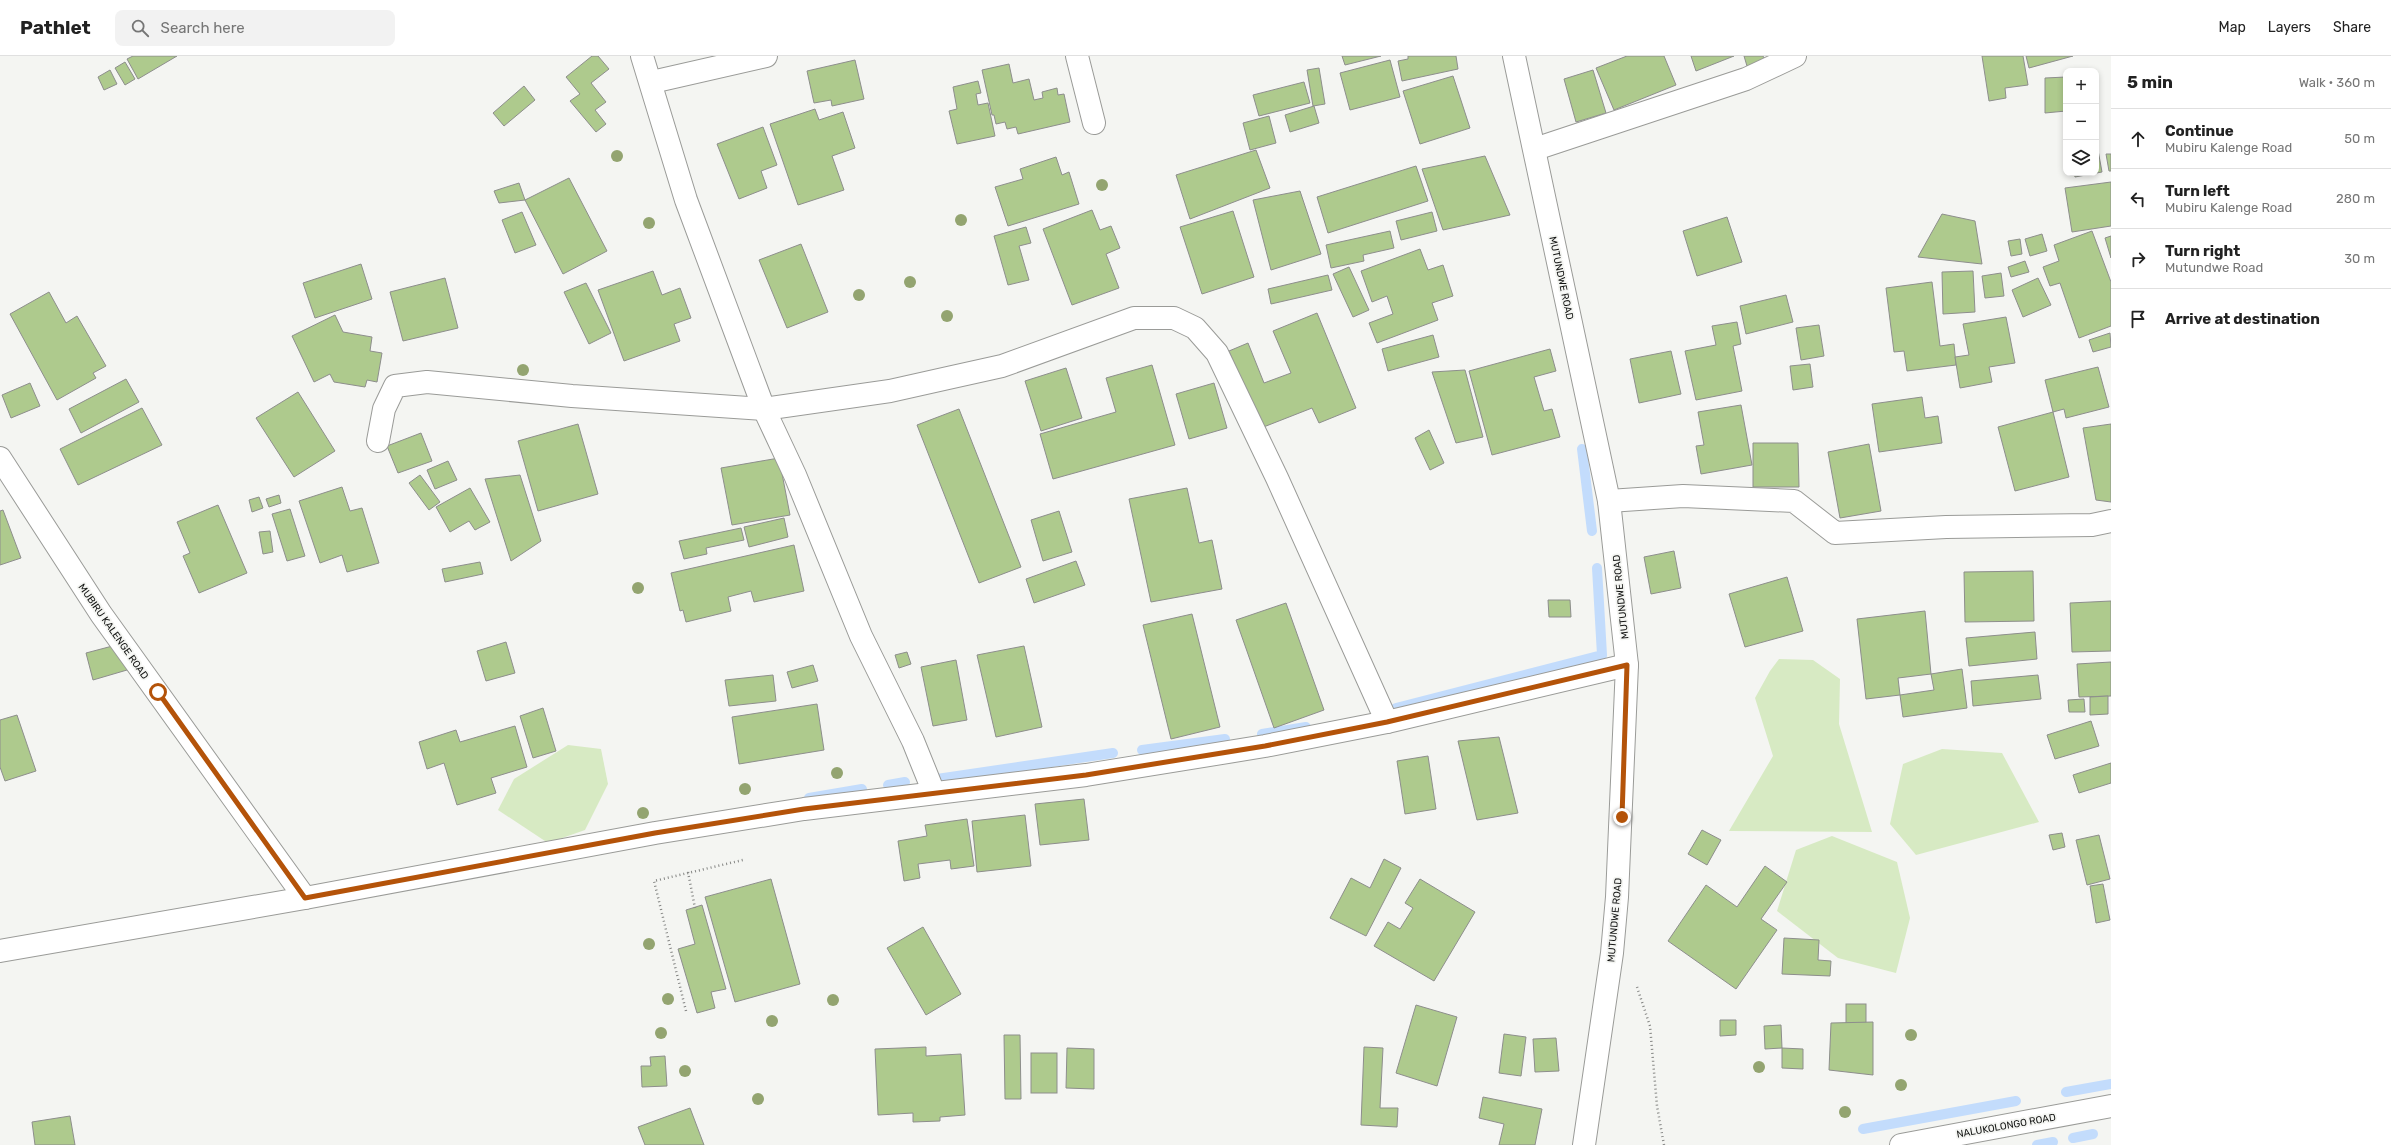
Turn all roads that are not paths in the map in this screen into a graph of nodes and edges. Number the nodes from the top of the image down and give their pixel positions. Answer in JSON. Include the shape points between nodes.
{"nodes":[{"id":1,"x":642,"y":56,"type":"edge"},
{"id":2,"x":766,"y":56,"type":"edge"},
{"id":3,"x":1077,"y":56,"type":"edge"},
{"id":4,"x":1514,"y":56,"type":"edge"},
{"id":5,"x":1795,"y":56,"type":"edge"},
{"id":6,"x":652,"y":82,"type":"junction"},
{"id":7,"x":1094,"y":124,"type":"dead end"},
{"id":8,"x":1535,"y":150,"type":"junction"},
{"id":9,"x":764,"y":409,"type":"junction"},
{"id":10,"x":378,"y":441,"type":"dead end"},
{"id":11,"x":0,"y":458,"type":"edge"},
{"id":12,"x":1609,"y":501,"type":"junction"},
{"id":13,"x":2111,"y":521,"type":"edge"},
{"id":14,"x":1627,"y":665,"type":"junction"},
{"id":15,"x":1387,"y":722,"type":"junction"},
{"id":16,"x":934,"y":793,"type":"junction"},
{"id":17,"x":305,"y":898,"type":"junction"},
{"id":18,"x":0,"y":951,"type":"edge"},
{"id":19,"x":2111,"y":1106,"type":"edge"},
{"id":20,"x":1584,"y":1145,"type":"edge"},
{"id":21,"x":1901,"y":1145,"type":"edge"}],
"edges":[{"from":1,"to":6,"type":"street"},
{"from":2,"to":6,"type":"street"},
{"from":3,"to":7,"type":"street"},
{"from":4,"to":8,"type":"street","name":"MUTUNDWE ROAD"},
{"from":5,"to":8,"type":"street","via":[[1746,79]]},
{"from":6,"to":9,"type":"street","via":[[686,200]]},
{"from":8,"to":12,"type":"street","name":"MUTUNDWE ROAD"},
{"from":9,"to":10,"type":"street","via":[[572,396],[465,384],[410,383],[395,386],[384,409]]},
{"from":9,"to":15,"type":"street","via":[[890,391],[1002,366],[1134,318],[1174,318],[1195,328],[1217,353],[1280,484]]},
{"from":9,"to":16,"type":"street","via":[[795,475],[862,636],[913,741]]},
{"from":11,"to":17,"type":"street","name":"MUBIRU KALENGE ROAD","via":[[101,614]]},
{"from":12,"to":13,"type":"street","via":[[1683,496],[1794,501],[1835,533],[1946,527],[2092,524]]},
{"from":12,"to":14,"type":"street","name":"MUTUNDWE ROAD"},
{"from":14,"to":15,"type":"street"},
{"from":14,"to":20,"type":"street","name":"MUTUNDWE ROAD","via":[[1621,825],[1612,953]]},
{"from":15,"to":16,"type":"street","via":[[1162,763]]},
{"from":16,"to":17,"type":"street","via":[[804,809],[655,833]]},
{"from":17,"to":18,"type":"street"},
{"from":19,"to":21,"type":"street","name":"NALUKOLONGO ROAD"}]}
